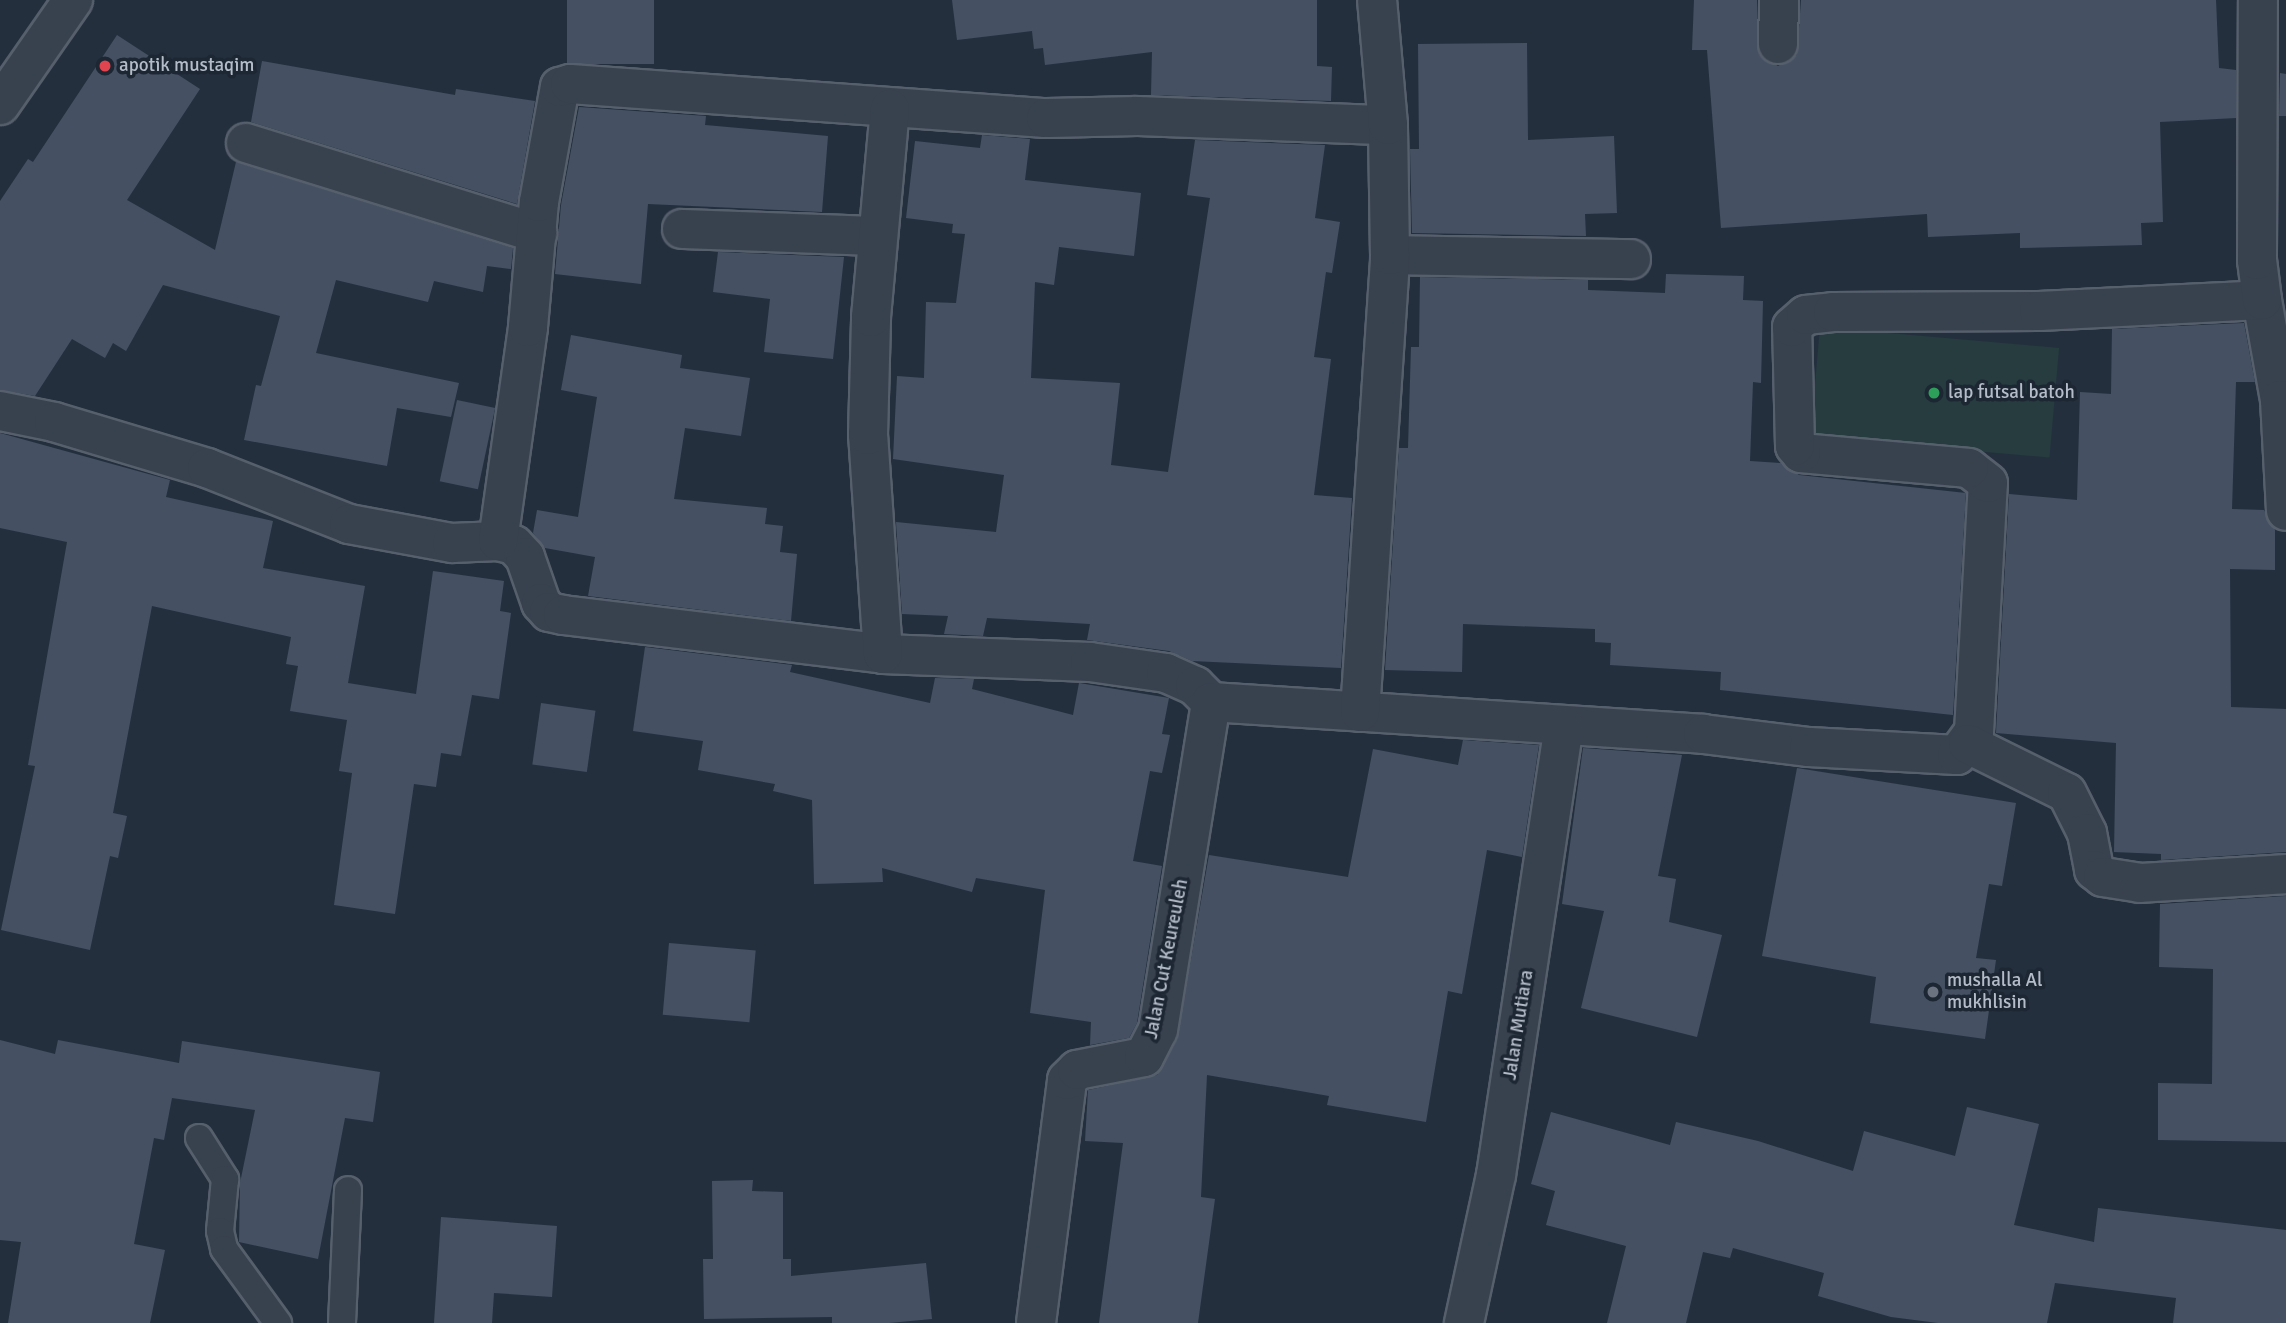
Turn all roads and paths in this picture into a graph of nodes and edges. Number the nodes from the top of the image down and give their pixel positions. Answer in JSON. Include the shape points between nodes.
{"nodes":[{"id":1,"x":73,"y":0,"type":"edge"},
{"id":2,"x":1377,"y":0,"type":"edge"},
{"id":3,"x":1779,"y":0,"type":"edge"},
{"id":4,"x":2258,"y":0,"type":"edge"},
{"id":5,"x":1778,"y":44,"type":"dead end"},
{"id":6,"x":0,"y":105,"type":"edge"},
{"id":7,"x":890,"y":109,"type":"junction"},
{"id":8,"x":1388,"y":125,"type":"junction"},
{"id":9,"x":246,"y":143,"type":"dead end"},
{"id":10,"x":682,"y":229,"type":"dead end"},
{"id":11,"x":537,"y":233,"type":"junction"},
{"id":12,"x":876,"y":236,"type":"junction"},
{"id":13,"x":1390,"y":255,"type":"junction"},
{"id":14,"x":1631,"y":259,"type":"dead end"},
{"id":15,"x":2262,"y":300,"type":"junction"},
{"id":16,"x":0,"y":411,"type":"edge"},
{"id":17,"x":2286,"y":511,"type":"edge"},
{"id":18,"x":498,"y":541,"type":"junction"},
{"id":19,"x":883,"y":653,"type":"junction"},
{"id":20,"x":1211,"y":702,"type":"junction"},
{"id":21,"x":1360,"y":712,"type":"junction"},
{"id":22,"x":1564,"y":726,"type":"junction"},
{"id":23,"x":1969,"y":744,"type":"junction"},
{"id":24,"x":2286,"y":874,"type":"edge"},
{"id":25,"x":199,"y":1138,"type":"dead end"},
{"id":26,"x":348,"y":1190,"type":"dead end"},
{"id":27,"x":278,"y":1323,"type":"edge"},
{"id":28,"x":342,"y":1323,"type":"edge"},
{"id":29,"x":1036,"y":1323,"type":"edge"},
{"id":30,"x":1464,"y":1323,"type":"edge"}],
"edges":[{"from":1,"to":6,"type":"street"},
{"from":2,"to":8,"type":"street"},
{"from":3,"to":5,"type":"street"},
{"from":4,"to":15,"type":"street","via":[[2257,260]]},
{"from":7,"to":8,"type":"street","via":[[1046,118],[1137,116]]},
{"from":7,"to":11,"type":"street","via":[[570,84],[560,87]]},
{"from":7,"to":12,"type":"street"},
{"from":8,"to":13,"type":"street"},
{"from":9,"to":11,"type":"street"},
{"from":10,"to":12,"type":"street"},
{"from":11,"to":18,"type":"street"},
{"from":12,"to":19,"type":"street","via":[[868,435]]},
{"from":13,"to":14,"type":"street"},
{"from":13,"to":21,"type":"street"},
{"from":15,"to":17,"type":"street","via":[[2280,400]]},
{"from":15,"to":23,"type":"street","via":[[2039,311],[1832,312],[1806,314],[1792,327],[1795,446],[1801,453],[1815,458],[1969,468],[1988,483],[1974,732]]},
{"from":16,"to":18,"type":"street","via":[[54,422],[207,468],[349,524],[452,543]]},
{"from":18,"to":19,"type":"street","via":[[514,545],[525,557],[541,603],[549,612]]},
{"from":19,"to":20,"type":"street","via":[[1090,662],[1166,673],[1195,686]]},
{"from":20,"to":21,"type":"street"},
{"from":20,"to":29,"type":"street","name":"Jalan Cut Keureuleh","via":[[1157,1031],[1144,1056],[1077,1070],[1067,1080]]},
{"from":21,"to":22,"type":"street"},
{"from":22,"to":23,"type":"street","via":[[1945,757],[1957,755]]},
{"from":22,"to":30,"type":"street","name":"Jalan Mutiara","via":[[1496,1175]]},
{"from":23,"to":24,"type":"street","via":[[2067,793],[2087,833],[2094,870],[2103,877],[2140,883]]},
{"from":25,"to":27,"type":"lane","via":[[225,1179],[220,1231],[225,1249]]},
{"from":26,"to":28,"type":"lane"}]}
